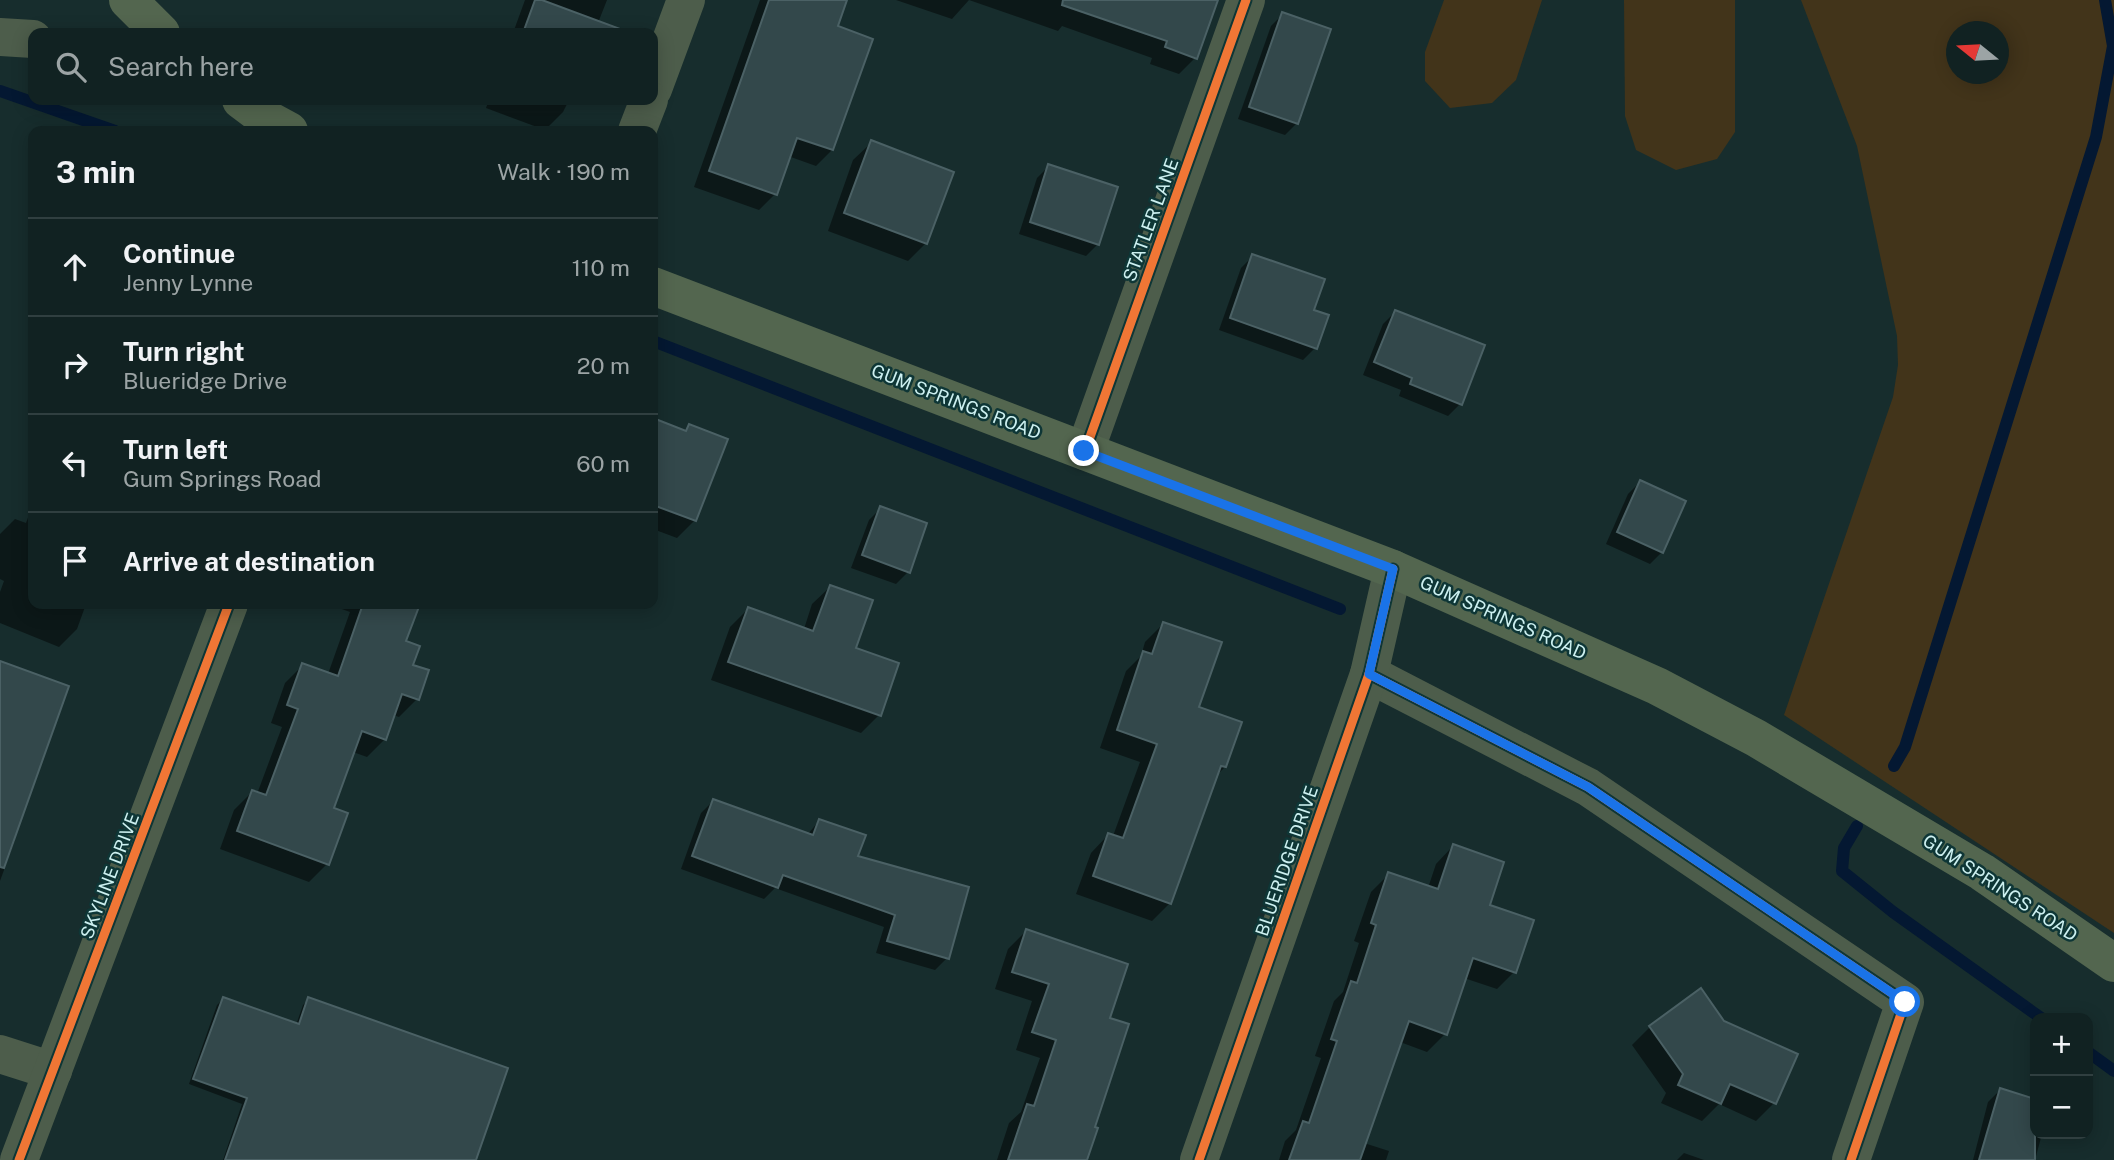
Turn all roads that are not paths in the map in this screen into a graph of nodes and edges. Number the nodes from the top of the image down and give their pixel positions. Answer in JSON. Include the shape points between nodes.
{"nodes":[{"id":1,"x":128,"y":0,"type":"edge"},
{"id":2,"x":686,"y":0,"type":"edge"},
{"id":3,"x":1246,"y":0,"type":"edge"},
{"id":4,"x":156,"y":28,"type":"edge"},
{"id":5,"x":0,"y":37,"type":"edge"},
{"id":6,"x":28,"y":39,"type":"edge"},
{"id":7,"x":658,"y":76,"type":"edge"},
{"id":8,"x":248,"y":105,"type":"edge"},
{"id":9,"x":647,"y":105,"type":"edge"},
{"id":10,"x":280,"y":126,"type":"edge"},
{"id":11,"x":639,"y":126,"type":"edge"},
{"id":12,"x":658,"y":288,"type":"edge"},
{"id":13,"x":1084,"y":451,"type":"junction"},
{"id":14,"x":1393,"y":569,"type":"junction"},
{"id":15,"x":227,"y":609,"type":"edge"},
{"id":16,"x":1369,"y":674,"type":"junction"},
{"id":17,"x":2114,"y":963,"type":"edge"},
{"id":18,"x":0,"y":1054,"type":"edge"},
{"id":19,"x":53,"y":1071,"type":"junction"},
{"id":20,"x":19,"y":1160,"type":"edge"},
{"id":21,"x":1199,"y":1160,"type":"edge"},
{"id":22,"x":1851,"y":1160,"type":"edge"}],
"edges":[{"from":1,"to":4,"type":"main road"},
{"from":2,"to":7,"type":"street"},
{"from":3,"to":13,"type":"street","name":"STATLER LANE"},
{"from":5,"to":6,"type":"street"},
{"from":8,"to":10,"type":"main road"},
{"from":9,"to":11,"type":"street"},
{"from":12,"to":13,"type":"main road","name":"GUM SPRINGS ROAD"},
{"from":13,"to":14,"type":"main road","name":"GUM SPRINGS ROAD"},
{"from":14,"to":16,"type":"street","name":"BLUERIDGE DRIVE"},
{"from":14,"to":17,"type":"main road","name":"GUM SPRINGS ROAD","via":[[1657,686],[1756,738],[1982,872]]},
{"from":15,"to":19,"type":"street","name":"SKYLINE DRIVE"},
{"from":16,"to":21,"type":"street","name":"BLUERIDGE DRIVE"},
{"from":16,"to":22,"type":"street","via":[[1588,787],[1905,1002]]},
{"from":18,"to":19,"type":"street"},
{"from":19,"to":20,"type":"street","name":"SKYLINE DRIVE"}]}
